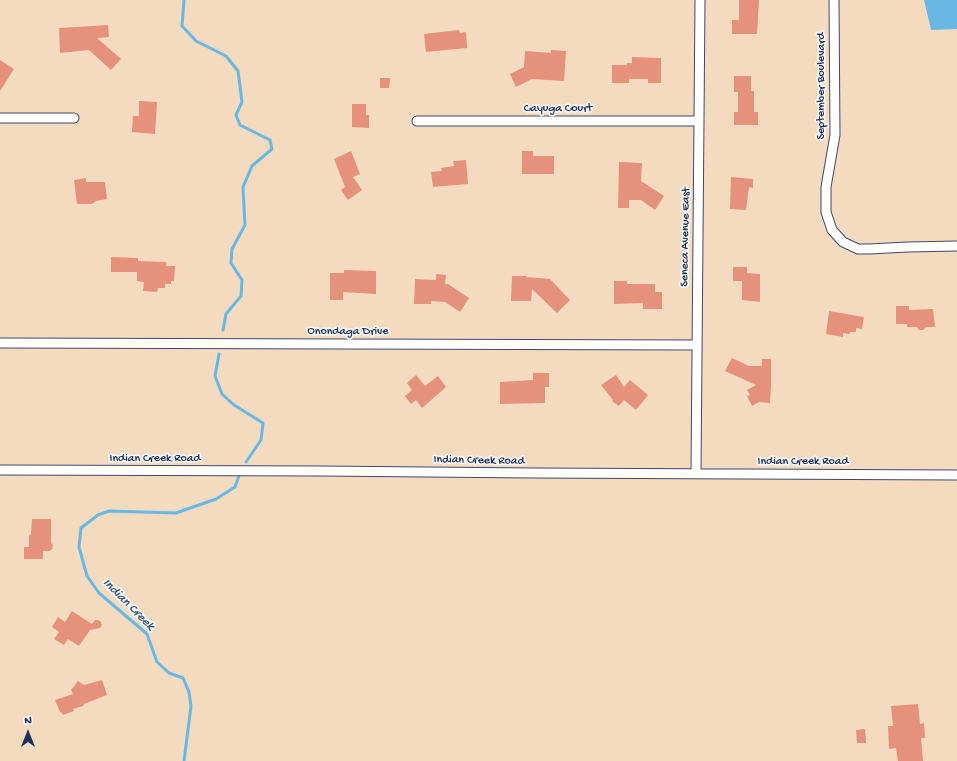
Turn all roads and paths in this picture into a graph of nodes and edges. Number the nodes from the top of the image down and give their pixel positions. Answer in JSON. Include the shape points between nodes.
{"nodes":[{"id":1,"x":700,"y":0,"type":"edge"},
{"id":2,"x":834,"y":0,"type":"edge"},
{"id":3,"x":0,"y":118,"type":"edge"},
{"id":4,"x":74,"y":118,"type":"dead end"},
{"id":5,"x":417,"y":121,"type":"dead end"},
{"id":6,"x":699,"y":121,"type":"junction"},
{"id":7,"x":957,"y":246,"type":"edge"},
{"id":8,"x":0,"y":343,"type":"edge"},
{"id":9,"x":696,"y":345,"type":"junction"},
{"id":10,"x":0,"y":470,"type":"edge"},
{"id":11,"x":696,"y":474,"type":"junction"},
{"id":12,"x":957,"y":475,"type":"edge"}],
"edges":[{"from":1,"to":6,"type":"street","name":"Seneca Avenue East"},
{"from":2,"to":7,"type":"street","name":"September Boulevard","via":[[835,135],[826,187],[826,212],[832,230],[843,242],[858,249]]},
{"from":3,"to":4,"type":"street"},
{"from":5,"to":6,"type":"street","name":"Cayuga Court"},
{"from":6,"to":9,"type":"street","name":"Seneca Avenue East"},
{"from":8,"to":9,"type":"street","name":"Onondaga Drive"},
{"from":9,"to":11,"type":"street","name":"Seneca Avenue East"},
{"from":10,"to":11,"type":"street","name":"Indian Creek Road"},
{"from":11,"to":12,"type":"street","name":"Indian Creek Road"}]}
